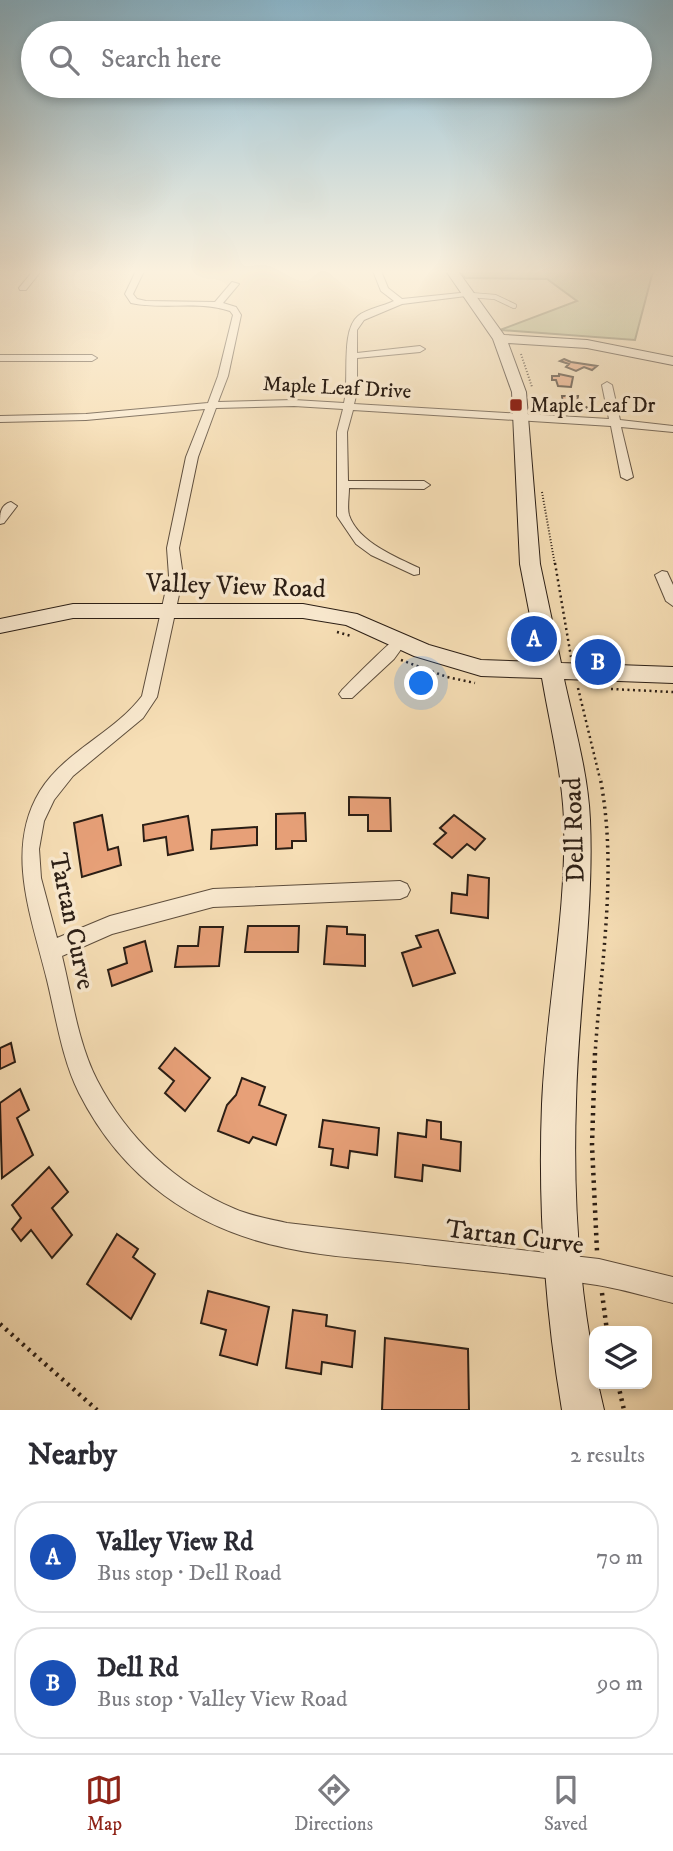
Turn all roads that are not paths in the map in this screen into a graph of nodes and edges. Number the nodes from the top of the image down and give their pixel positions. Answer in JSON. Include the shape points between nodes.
{"nodes":[{"id":1,"x":232,"y":337,"type":"edge"},
{"id":2,"x":353,"y":337,"type":"edge"},
{"id":3,"x":500,"y":339,"type":"joint"},
{"id":4,"x":420,"y":349,"type":"dead end"},
{"id":5,"x":352,"y":356,"type":"junction"},
{"id":6,"x":0,"y":358,"type":"edge"},
{"id":7,"x":93,"y":358,"type":"dead end"},
{"id":8,"x":673,"y":361,"type":"edge"},
{"id":9,"x":607,"y":385,"type":"dead end"},
{"id":10,"x":212,"y":405,"type":"junction"},
{"id":11,"x":349,"y":405,"type":"junction"},
{"id":12,"x":522,"y":417,"type":"junction"},
{"id":13,"x":0,"y":419,"type":"edge"},
{"id":14,"x":615,"y":423,"type":"junction"},
{"id":15,"x":673,"y":429,"type":"edge"},
{"id":16,"x":627,"y":477,"type":"dead end"},
{"id":17,"x":342,"y":484,"type":"junction"},
{"id":18,"x":424,"y":485,"type":"dead end"},
{"id":19,"x":11,"y":506,"type":"dead end"},
{"id":20,"x":0,"y":520,"type":"edge"},
{"id":21,"x":414,"y":571,"type":"dead end"},
{"id":22,"x":662,"y":575,"type":"dead end"},
{"id":23,"x":673,"y":601,"type":"edge"},
{"id":24,"x":168,"y":610,"type":"junction"},
{"id":25,"x":0,"y":626,"type":"edge"},
{"id":26,"x":400,"y":641,"type":"junction"},
{"id":27,"x":550,"y":671,"type":"junction"},
{"id":28,"x":673,"y":675,"type":"edge"},
{"id":29,"x":346,"y":694,"type":"dead end"},
{"id":30,"x":400,"y":890,"type":"dead end"},
{"id":31,"x":51,"y":951,"type":"junction"},
{"id":32,"x":564,"y":1269,"type":"junction"},
{"id":33,"x":673,"y":1290,"type":"edge"},
{"id":34,"x":583,"y":1410,"type":"edge"}],
"edges":[{"from":1,"to":10,"type":"street","name":"Tartan Curve"},
{"from":2,"to":5,"type":"street"},
{"from":3,"to":8,"type":"street","via":[[587,344]]},
{"from":3,"to":12,"type":"street","name":"Dell Road","via":[[514,374]]},
{"from":4,"to":5,"type":"street"},
{"from":5,"to":11,"type":"street"},
{"from":6,"to":7,"type":"street"},
{"from":9,"to":14,"type":"street"},
{"from":10,"to":11,"type":"street","name":"Maple Leaf Drive"},
{"from":10,"to":13,"type":"street","name":"Maple Leaf Drive","via":[[86,417]]},
{"from":10,"to":24,"type":"street","name":"Tartan Curve","via":[[192,457],[175,535],[176,576]]},
{"from":11,"to":12,"type":"street","name":"Maple Leaf Drive"},
{"from":11,"to":17,"type":"street","via":[[342,432]]},
{"from":12,"to":14,"type":"street","name":"Maple Leaf Drive"},
{"from":12,"to":27,"type":"street","name":"Dell Road","via":[[530,564]]},
{"from":14,"to":15,"type":"street","name":"Maple Leaf Drive"},
{"from":14,"to":16,"type":"street"},
{"from":17,"to":18,"type":"street"},
{"from":17,"to":21,"type":"street","via":[[343,516],[350,529],[376,552]]},
{"from":19,"to":20,"type":"street"},
{"from":22,"to":23,"type":"street"},
{"from":24,"to":25,"type":"street","name":"Valley View Road","via":[[73,611]]},
{"from":24,"to":26,"type":"street","name":"Valley View Road","via":[[324,613]]},
{"from":24,"to":31,"type":"street","name":"Tartan Curve","via":[[149,697],[137,714],[67,771],[47,795],[35,821],[30,849],[32,878]]},
{"from":26,"to":27,"type":"street","name":"Valley View Road","via":[[481,668]]},
{"from":26,"to":29,"type":"street"},
{"from":27,"to":28,"type":"street","name":"Valley View Road"},
{"from":27,"to":32,"type":"street","name":"Dell Road","via":[[578,818],[559,1102],[558,1199]]},
{"from":30,"to":31,"type":"street","via":[[213,898],[110,925]]},
{"from":31,"to":32,"type":"street","name":"Tartan Curve","via":[[87,1085],[145,1166],[186,1198],[235,1222],[287,1236]]},
{"from":32,"to":33,"type":"street","name":"Tartan Curve","via":[[599,1272]]},
{"from":32,"to":34,"type":"street","name":"Dell Road"}]}
